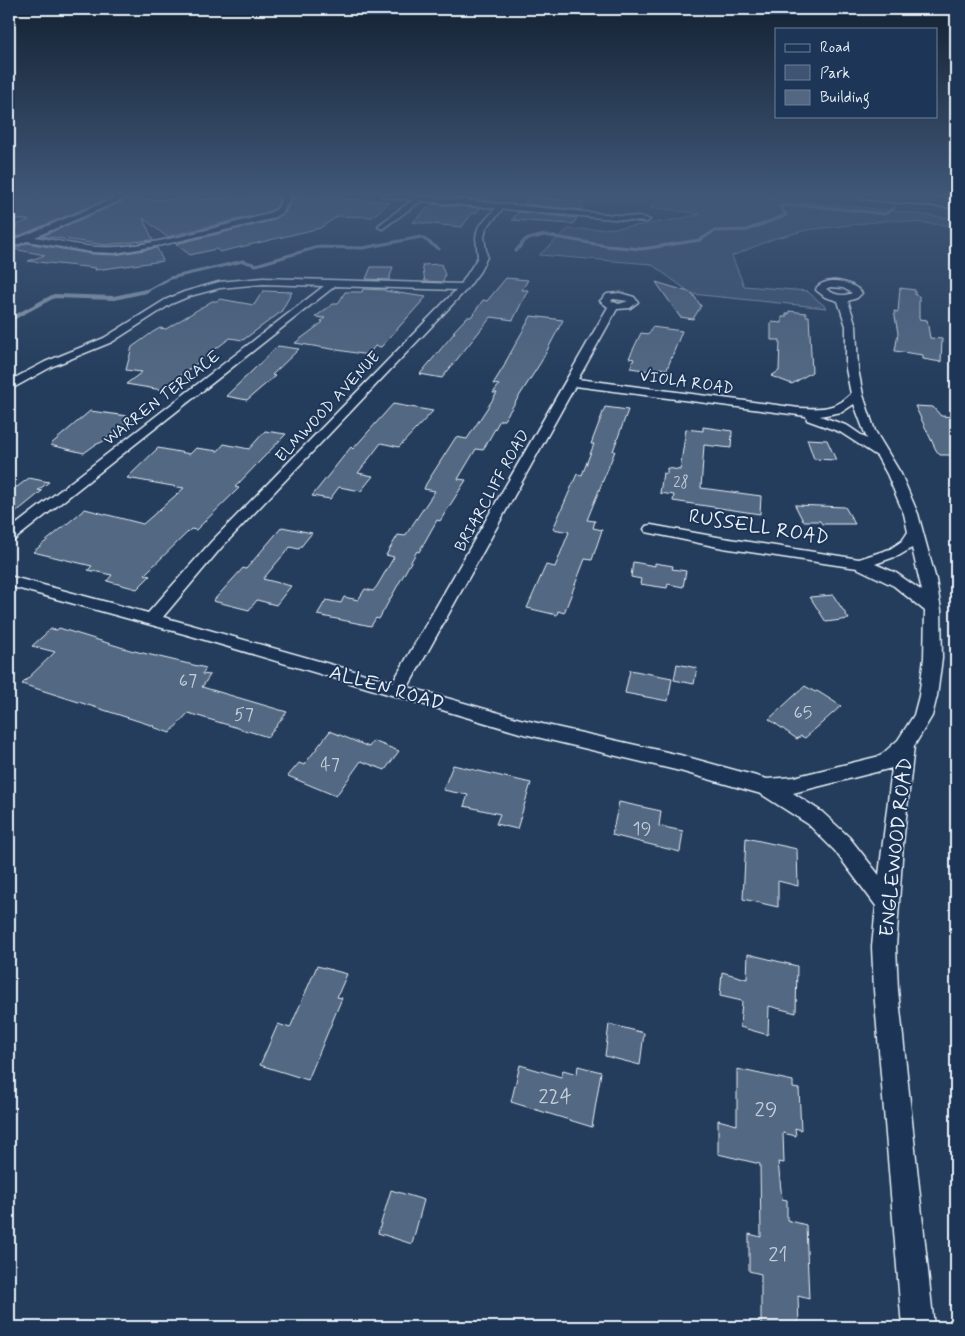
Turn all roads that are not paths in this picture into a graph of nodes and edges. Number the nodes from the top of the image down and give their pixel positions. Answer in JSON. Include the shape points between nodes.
{"nodes":[{"id":1,"x":481,"y":257,"type":"edge"},
{"id":2,"x":333,"y":283,"type":"junction"},
{"id":3,"x":464,"y":287,"type":"junction"},
{"id":4,"x":842,"y":298,"type":"dead end"},
{"id":5,"x":614,"y":306,"type":"dead end"},
{"id":6,"x":571,"y":382,"type":"junction"},
{"id":7,"x":9,"y":386,"type":"edge"},
{"id":8,"x":858,"y":395,"type":"junction"},
{"id":9,"x":799,"y":412,"type":"junction"},
{"id":10,"x":884,"y":457,"type":"junction"},
{"id":11,"x":651,"y":529,"type":"dead end"},
{"id":12,"x":916,"y":531,"type":"junction"},
{"id":13,"x":9,"y":537,"type":"edge"},
{"id":14,"x":860,"y":564,"type":"junction"},
{"id":15,"x":9,"y":581,"type":"edge"},
{"id":16,"x":933,"y":610,"type":"junction"},
{"id":17,"x":152,"y":619,"type":"junction"},
{"id":18,"x":397,"y":691,"type":"junction"},
{"id":19,"x":905,"y":745,"type":"junction"},
{"id":20,"x":767,"y":787,"type":"junction"},
{"id":21,"x":887,"y":903,"type":"junction"},
{"id":22,"x":918,"y":1327,"type":"edge"}],
"edges":[{"from":1,"to":3,"type":"street","name":"ELMWOOD AVENUE"},
{"from":2,"to":3,"type":"street"},
{"from":2,"to":7,"type":"street","via":[[255,281],[198,291],[160,306],[98,345],[49,364]]},
{"from":2,"to":13,"type":"street","name":"WARREN TERRACE"},
{"from":3,"to":17,"type":"street","name":"ELMWOOD AVENUE","via":[[216,545]]},
{"from":4,"to":8,"type":"street","name":"ENGLEWOOD ROAD","via":[[850,326],[852,369]]},
{"from":5,"to":6,"type":"street","name":"BRIARCLIFF ROAD"},
{"from":6,"to":9,"type":"street","name":"VIOLA ROAD"},
{"from":6,"to":18,"type":"street","name":"BRIARCLIFF ROAD"},
{"from":8,"to":9,"type":"street","name":"VIOLA ROAD","via":[[836,411]]},
{"from":8,"to":10,"type":"street","name":"ENGLEWOOD ROAD","via":[[869,431]]},
{"from":9,"to":10,"type":"street","name":"VIOLA ROAD","via":[[844,428]]},
{"from":10,"to":12,"type":"street","name":"ENGLEWOOD ROAD","via":[[906,500]]},
{"from":11,"to":14,"type":"street","name":"RUSSELL ROAD"},
{"from":12,"to":14,"type":"street","name":"RUSSELL ROAD","via":[[908,544],[895,552]]},
{"from":12,"to":16,"type":"street","name":"ENGLEWOOD ROAD"},
{"from":14,"to":16,"type":"street","name":"RUSSELL ROAD","via":[[902,582]]},
{"from":15,"to":17,"type":"street","name":"ALLEN ROAD"},
{"from":16,"to":19,"type":"street","name":"ENGLEWOOD ROAD","via":[[934,658],[928,696],[923,716]]},
{"from":17,"to":18,"type":"street","name":"ALLEN ROAD"},
{"from":18,"to":20,"type":"street","name":"ALLEN ROAD","via":[[520,726]]},
{"from":19,"to":20,"type":"street","name":"ALLEN ROAD","via":[[886,762],[794,785]]},
{"from":19,"to":21,"type":"street","name":"ENGLEWOOD ROAD"},
{"from":20,"to":21,"type":"street","name":"ALLEN ROAD","via":[[815,818],[842,844]]},
{"from":21,"to":22,"type":"street","name":"ENGLEWOOD ROAD","via":[[886,990]]}]}
